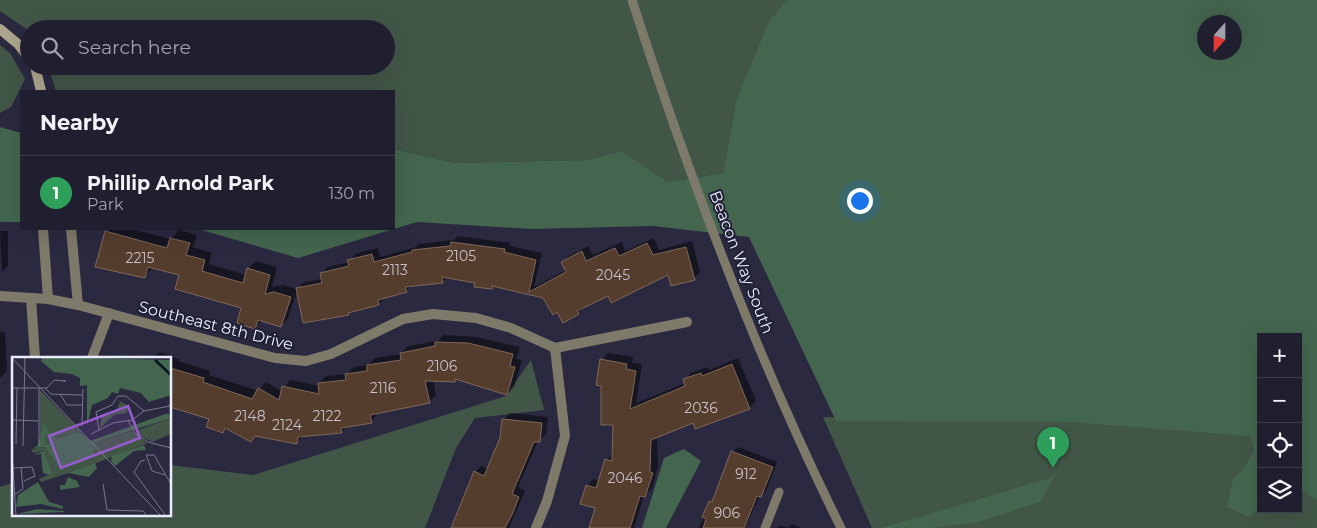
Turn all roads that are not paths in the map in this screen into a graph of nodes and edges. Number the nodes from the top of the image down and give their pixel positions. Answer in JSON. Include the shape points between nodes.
{"nodes":[{"id":1,"x":632,"y":0,"type":"edge"},
{"id":2,"x":0,"y":29,"type":"edge"},
{"id":3,"x":20,"y":47,"type":"edge"},
{"id":4,"x":37,"y":75,"type":"edge"},
{"id":5,"x":41,"y":90,"type":"edge"},
{"id":6,"x":43,"y":230,"type":"edge"},
{"id":7,"x":71,"y":230,"type":"edge"},
{"id":8,"x":0,"y":296,"type":"edge"},
{"id":9,"x":31,"y":298,"type":"junction"},
{"id":10,"x":48,"y":299,"type":"junction"},
{"id":11,"x":78,"y":305,"type":"junction"},
{"id":12,"x":109,"y":314,"type":"junction"},
{"id":13,"x":687,"y":322,"type":"dead end"},
{"id":14,"x":555,"y":348,"type":"junction"},
{"id":15,"x":35,"y":357,"type":"edge"},
{"id":16,"x":92,"y":357,"type":"edge"},
{"id":17,"x":779,"y":492,"type":"dead end"},
{"id":18,"x":536,"y":528,"type":"edge"},
{"id":19,"x":765,"y":528,"type":"edge"},
{"id":20,"x":841,"y":528,"type":"edge"}],
"edges":[{"from":1,"to":20,"type":"lane","name":"Beacon Way South","via":[[727,270],[801,447]]},
{"from":2,"to":3,"type":"street"},
{"from":4,"to":5,"type":"street"},
{"from":6,"to":10,"type":"street"},
{"from":7,"to":11,"type":"street"},
{"from":8,"to":9,"type":"street","name":"Southeast 8th Drive"},
{"from":9,"to":10,"type":"street","name":"Southeast 8th Drive"},
{"from":9,"to":15,"type":"street"},
{"from":10,"to":11,"type":"street","name":"Southeast 8th Drive"},
{"from":11,"to":12,"type":"street","name":"Southeast 8th Drive"},
{"from":12,"to":14,"type":"street","name":"Southeast 8th Drive","via":[[274,358],[306,361],[332,354],[403,319],[433,314],[476,318],[511,328]]},
{"from":12,"to":16,"type":"street"},
{"from":13,"to":14,"type":"street"},
{"from":14,"to":18,"type":"street","via":[[565,436]]},
{"from":17,"to":19,"type":"lane"}]}
